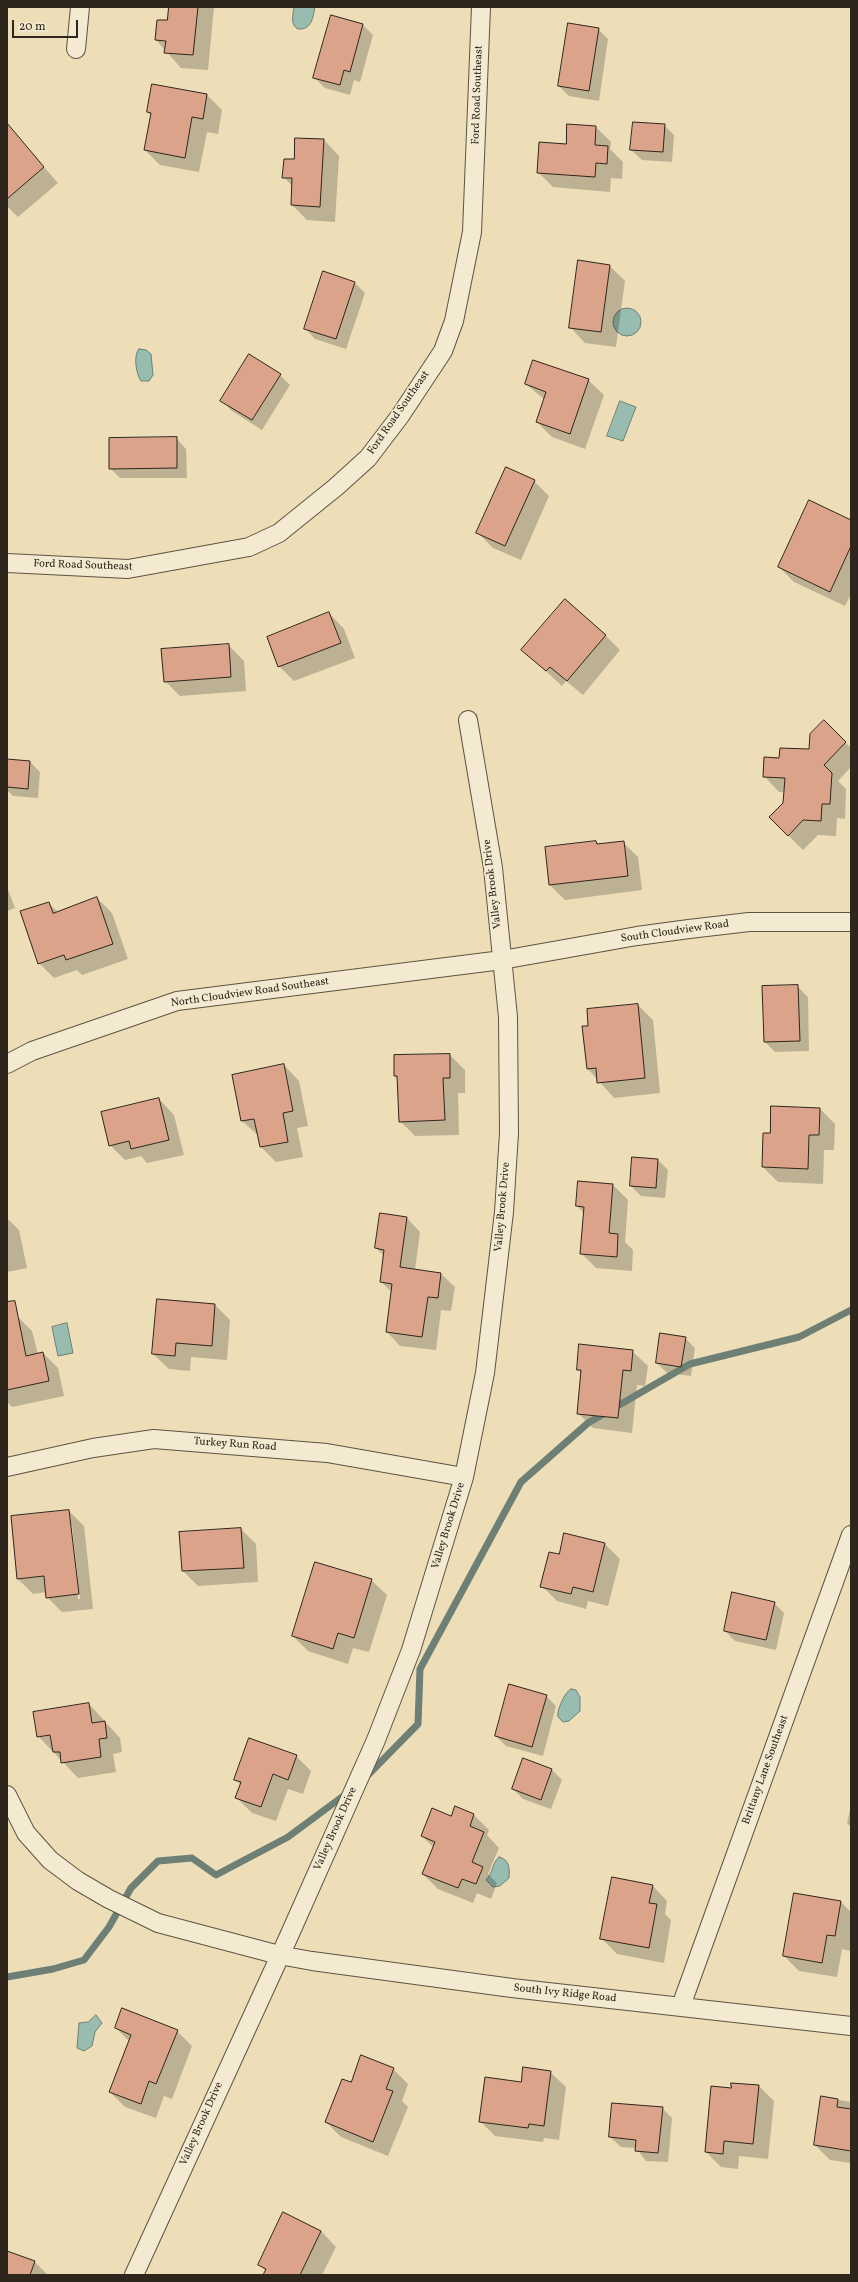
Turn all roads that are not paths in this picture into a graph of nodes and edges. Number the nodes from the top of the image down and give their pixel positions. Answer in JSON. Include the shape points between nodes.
{"nodes":[{"id":1,"x":80,"y":7,"type":"edge"},
{"id":2,"x":481,"y":7,"type":"edge"},
{"id":3,"x":76,"y":49,"type":"dead end"},
{"id":4,"x":7,"y":563,"type":"edge"},
{"id":5,"x":468,"y":720,"type":"dead end"},
{"id":6,"x":851,"y":922,"type":"edge"},
{"id":7,"x":502,"y":960,"type":"junction"},
{"id":8,"x":7,"y":1064,"type":"edge"},
{"id":9,"x":7,"y":1467,"type":"edge"},
{"id":10,"x":464,"y":1476,"type":"junction"},
{"id":11,"x":851,"y":1535,"type":"edge"},
{"id":12,"x":7,"y":1795,"type":"edge"},
{"id":13,"x":279,"y":1955,"type":"junction"},
{"id":14,"x":681,"y":2006,"type":"junction"},
{"id":15,"x":851,"y":2026,"type":"edge"},
{"id":16,"x":134,"y":2275,"type":"edge"}],
"edges":[{"from":1,"to":3,"type":"street"},
{"from":2,"to":4,"type":"street","name":"Ford Road Southeast","via":[[472,232],[454,321],[443,351],[400,416],[368,458],[285,528],[249,547],[128,569]]},
{"from":5,"to":7,"type":"street","name":"Valley Brook Drive","via":[[493,868]]},
{"from":6,"to":7,"type":"street","name":"South Cloudview Road","via":[[734,924],[637,936]]},
{"from":7,"to":8,"type":"street","name":"North Cloudview Road Southeast","via":[[177,1001],[32,1051]]},
{"from":7,"to":10,"type":"street","name":"Valley Brook Drive","via":[[508,1017],[509,1133],[504,1212],[485,1373]]},
{"from":9,"to":10,"type":"street","name":"Turkey Run Road","via":[[93,1448],[154,1439],[327,1453]]},
{"from":10,"to":13,"type":"street","name":"Valley Brook Drive","via":[[395,1694]]},
{"from":11,"to":14,"type":"street","name":"Brittany Lane Southeast"},
{"from":12,"to":13,"type":"street","name":"South Ivy Ridge Road","via":[[26,1833],[50,1860],[78,1881],[158,1923]]},
{"from":13,"to":14,"type":"street","name":"South Ivy Ridge Road","via":[[512,1988]]},
{"from":13,"to":16,"type":"street","name":"Valley Brook Drive"},
{"from":14,"to":15,"type":"street","name":"South Ivy Ridge Road"}]}
